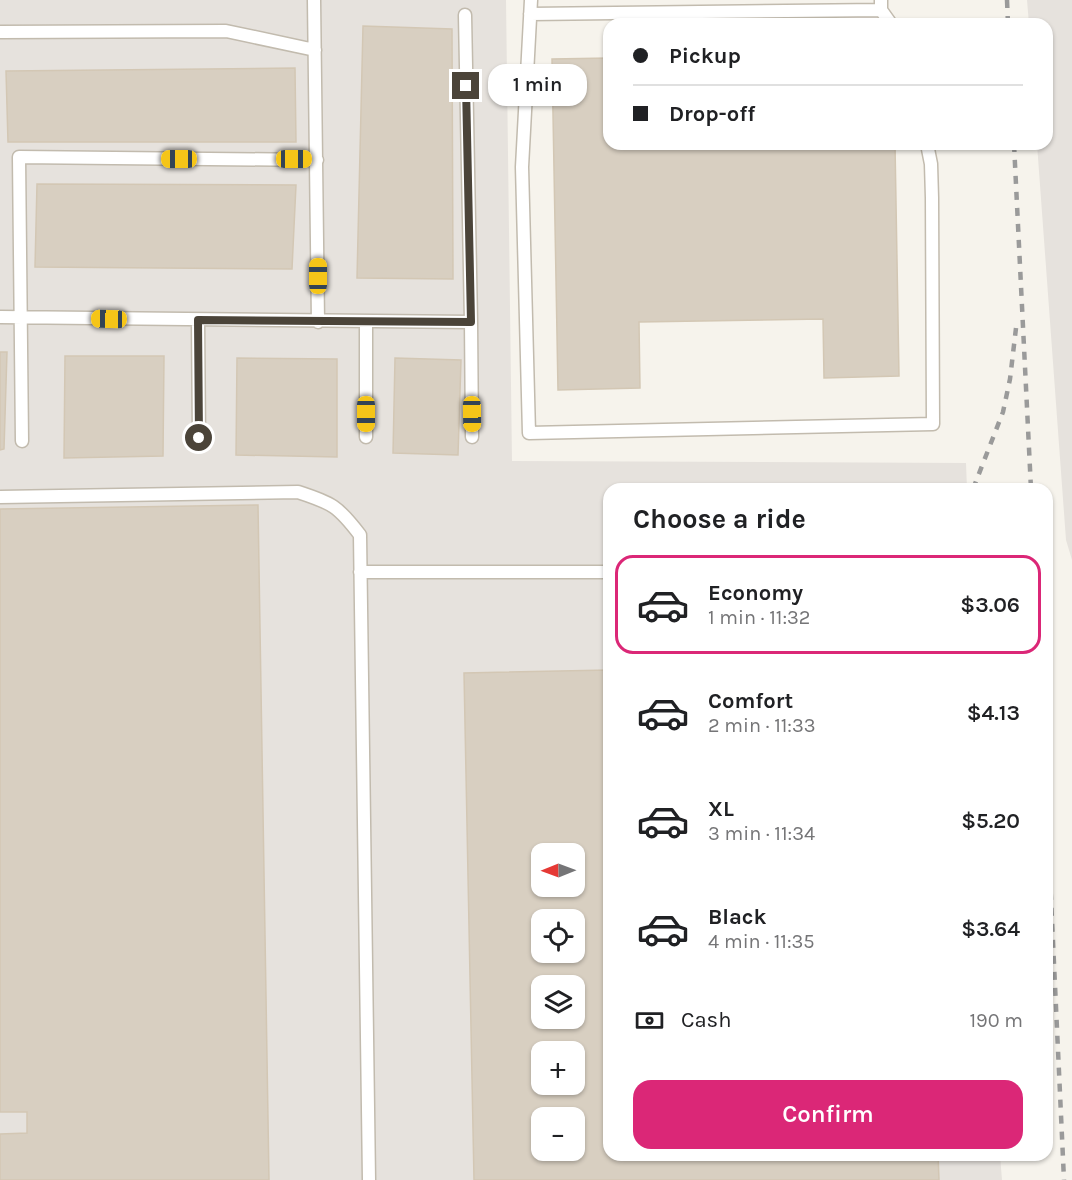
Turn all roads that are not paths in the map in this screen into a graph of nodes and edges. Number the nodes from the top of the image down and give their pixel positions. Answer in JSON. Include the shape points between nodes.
{"nodes":[{"id":1,"x":314,"y":0,"type":"edge"},
{"id":2,"x":531,"y":0,"type":"edge"},
{"id":3,"x":881,"y":5,"type":"edge"},
{"id":4,"x":530,"y":14,"type":"junction"},
{"id":5,"x":465,"y":15,"type":"dead end"},
{"id":6,"x":0,"y":32,"type":"edge"},
{"id":7,"x":315,"y":50,"type":"junction"},
{"id":8,"x":928,"y":150,"type":"edge"},
{"id":9,"x":316,"y":160,"type":"junction"},
{"id":10,"x":0,"y":317,"type":"edge"},
{"id":11,"x":20,"y":318,"type":"junction"},
{"id":12,"x":198,"y":320,"type":"junction"},
{"id":13,"x":318,"y":322,"type":"junction"},
{"id":14,"x":366,"y":322,"type":"junction"},
{"id":15,"x":471,"y":322,"type":"junction"},
{"id":16,"x":366,"y":437,"type":"dead end"},
{"id":17,"x":472,"y":437,"type":"dead end"},
{"id":18,"x":199,"y":438,"type":"dead end"},
{"id":19,"x":22,"y":441,"type":"dead end"},
{"id":20,"x":0,"y":497,"type":"edge"},
{"id":21,"x":360,"y":572,"type":"junction"},
{"id":22,"x":603,"y":572,"type":"edge"},
{"id":23,"x":369,"y":1180,"type":"edge"}],
"edges":[{"from":1,"to":7,"type":"lane"},
{"from":2,"to":4,"type":"lane"},
{"from":3,"to":4,"type":"lane"},
{"from":4,"to":8,"type":"lane","via":[[522,167],[529,433],[933,424]]},
{"from":5,"to":15,"type":"lane"},
{"from":6,"to":7,"type":"lane","via":[[226,31]]},
{"from":7,"to":9,"type":"lane"},
{"from":9,"to":11,"type":"lane","via":[[20,157]]},
{"from":9,"to":13,"type":"lane"},
{"from":10,"to":11,"type":"lane"},
{"from":11,"to":12,"type":"lane"},
{"from":11,"to":19,"type":"lane"},
{"from":12,"to":13,"type":"lane"},
{"from":12,"to":18,"type":"lane"},
{"from":13,"to":14,"type":"lane"},
{"from":14,"to":15,"type":"lane"},
{"from":14,"to":16,"type":"lane"},
{"from":15,"to":17,"type":"lane"},
{"from":20,"to":21,"type":"lane","via":[[298,492],[330,502],[360,535]]},
{"from":21,"to":22,"type":"lane"},
{"from":21,"to":23,"type":"lane"}]}
